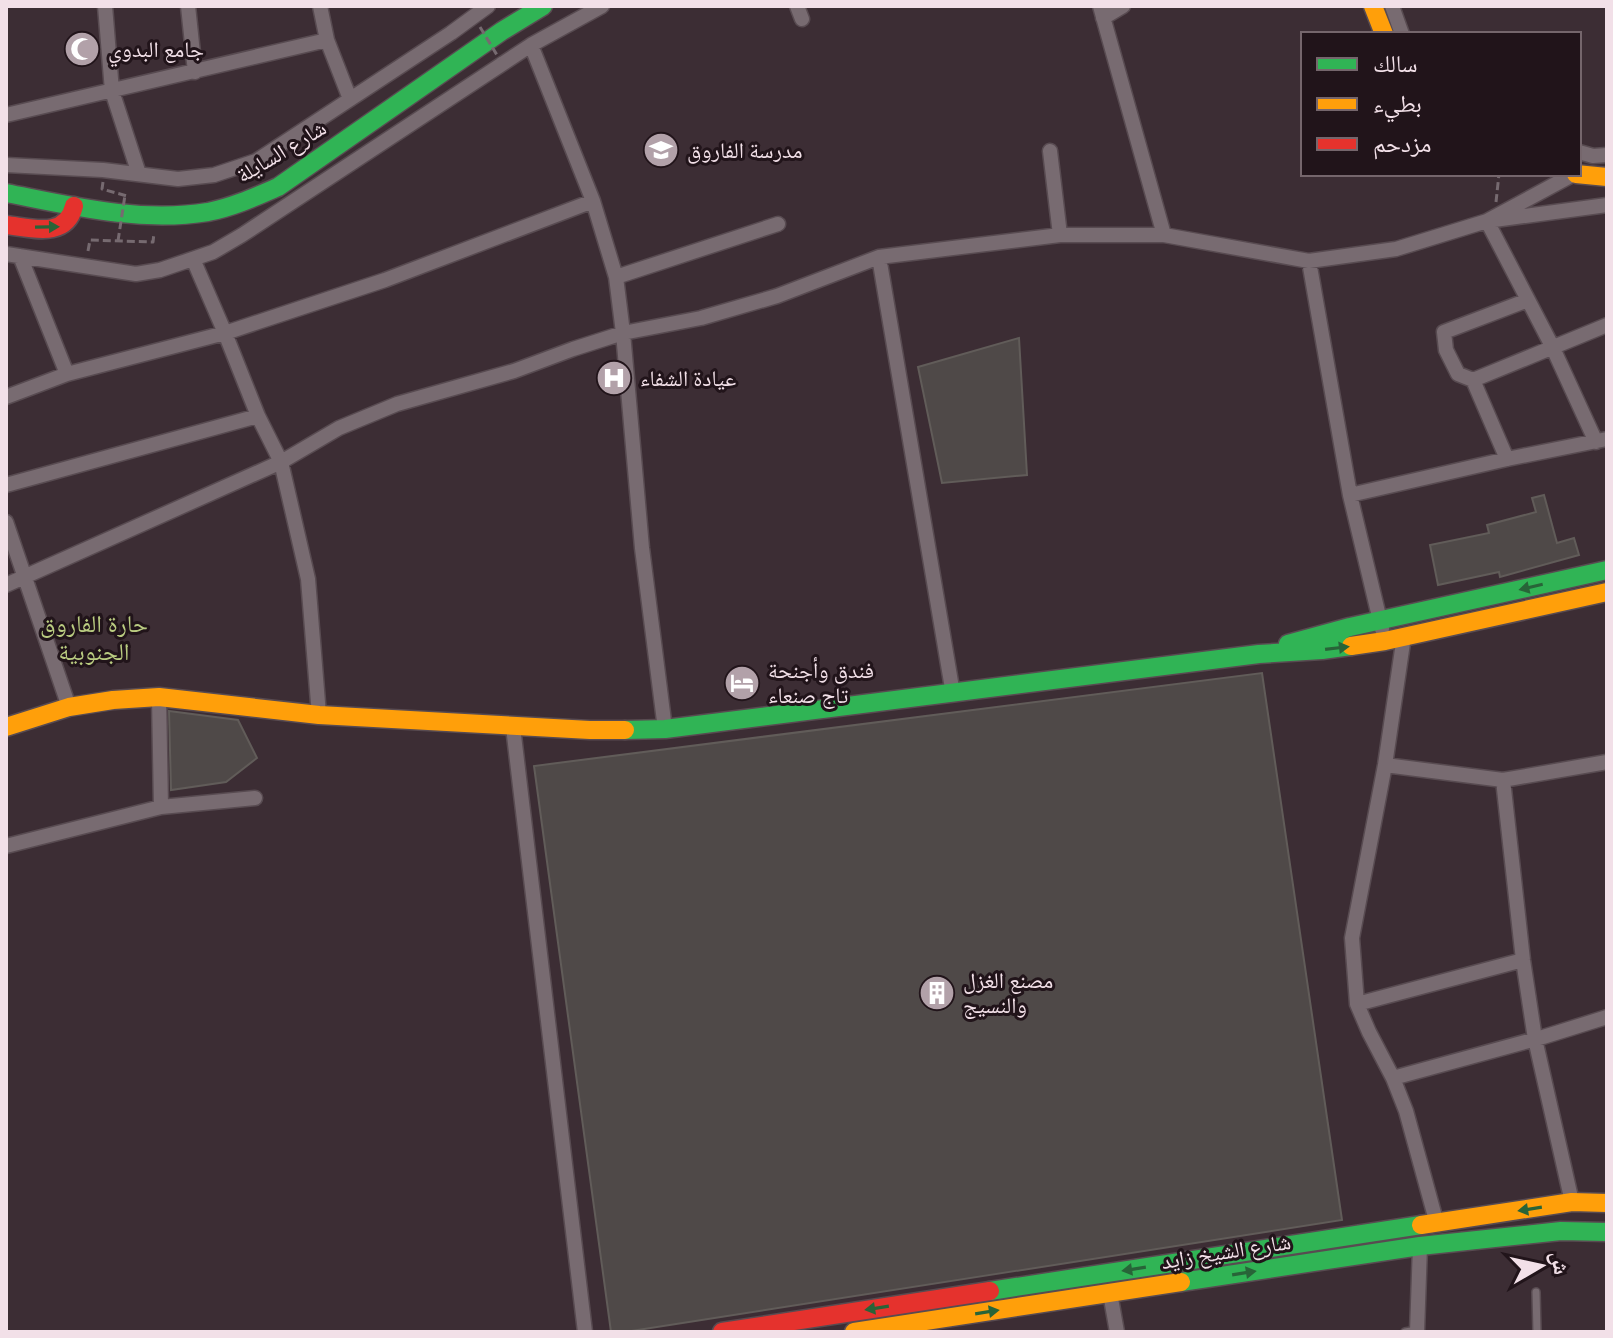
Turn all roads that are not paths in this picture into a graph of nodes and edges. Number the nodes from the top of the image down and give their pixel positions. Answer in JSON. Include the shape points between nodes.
{"nodes":[{"id":1,"x":105,"y":6,"type":"edge"},
{"id":2,"x":188,"y":6,"type":"edge"},
{"id":3,"x":320,"y":6,"type":"edge"},
{"id":4,"x":488,"y":6,"type":"edge"},
{"id":5,"x":543,"y":6,"type":"edge"},
{"id":6,"x":602,"y":6,"type":"edge"},
{"id":7,"x":1123,"y":6,"type":"edge"},
{"id":8,"x":1373,"y":6,"type":"edge"},
{"id":9,"x":1392,"y":6,"type":"edge"},
{"id":10,"x":1102,"y":12,"type":"edge"},
{"id":11,"x":1383,"y":32,"type":"edge"},
{"id":12,"x":1401,"y":32,"type":"edge"},
{"id":13,"x":327,"y":40,"type":"junction"},
{"id":14,"x":531,"y":45,"type":"junction"},
{"id":15,"x":195,"y":72,"type":"junction"},
{"id":16,"x":112,"y":91,"type":"junction"},
{"id":17,"x":350,"y":99,"type":"junction"},
{"id":18,"x":6,"y":115,"type":"edge"},
{"id":19,"x":1050,"y":151,"type":"dead end"},
{"id":20,"x":1581,"y":153,"type":"edge"},
{"id":21,"x":1607,"y":155,"type":"edge"},
{"id":22,"x":6,"y":165,"type":"edge"},
{"id":23,"x":139,"y":174,"type":"junction"},
{"id":24,"x":1581,"y":175,"type":"edge"},
{"id":25,"x":1571,"y":176,"type":"edge"},
{"id":26,"x":1607,"y":177,"type":"edge"},
{"id":27,"x":6,"y":193,"type":"edge"},
{"id":28,"x":593,"y":201,"type":"junction"},
{"id":29,"x":1607,"y":205,"type":"edge"},
{"id":30,"x":74,"y":206,"type":"junction"},
{"id":31,"x":1487,"y":221,"type":"junction"},
{"id":32,"x":778,"y":224,"type":"dead end"},
{"id":33,"x":6,"y":225,"type":"edge"},
{"id":34,"x":1060,"y":235,"type":"junction"},
{"id":35,"x":1164,"y":235,"type":"junction"},
{"id":36,"x":13,"y":255,"type":"edge"},
{"id":37,"x":879,"y":257,"type":"junction"},
{"id":38,"x":193,"y":259,"type":"junction"},
{"id":39,"x":1309,"y":261,"type":"junction"},
{"id":40,"x":616,"y":277,"type":"junction"},
{"id":41,"x":1528,"y":300,"type":"junction"},
{"id":42,"x":1607,"y":325,"type":"edge"},
{"id":43,"x":225,"y":333,"type":"junction"},
{"id":44,"x":623,"y":333,"type":"junction"},
{"id":45,"x":1552,"y":346,"type":"junction"},
{"id":46,"x":67,"y":374,"type":"junction"},
{"id":47,"x":1473,"y":380,"type":"junction"},
{"id":48,"x":6,"y":397,"type":"edge"},
{"id":49,"x":258,"y":416,"type":"junction"},
{"id":50,"x":1602,"y":441,"type":"edge"},
{"id":51,"x":1507,"y":459,"type":"junction"},
{"id":52,"x":281,"y":462,"type":"junction"},
{"id":53,"x":6,"y":485,"type":"edge"},
{"id":54,"x":1350,"y":495,"type":"junction"},
{"id":55,"x":6,"y":522,"type":"edge"},
{"id":56,"x":1607,"y":570,"type":"edge"},
{"id":57,"x":24,"y":576,"type":"junction"},
{"id":58,"x":6,"y":585,"type":"edge"},
{"id":59,"x":1607,"y":592,"type":"edge"},
{"id":60,"x":1381,"y":621,"type":"junction"},
{"id":61,"x":1404,"y":636,"type":"junction"},
{"id":62,"x":1385,"y":641,"type":"junction"},
{"id":63,"x":1259,"y":654,"type":"junction"},
{"id":64,"x":953,"y":694,"type":"junction"},
{"id":65,"x":159,"y":697,"type":"junction"},
{"id":66,"x":69,"y":707,"type":"junction"},
{"id":67,"x":319,"y":715,"type":"junction"},
{"id":68,"x":6,"y":727,"type":"edge"},
{"id":69,"x":513,"y":727,"type":"junction"},
{"id":70,"x":665,"y":729,"type":"junction"},
{"id":71,"x":1607,"y":762,"type":"edge"},
{"id":72,"x":1385,"y":765,"type":"junction"},
{"id":73,"x":1503,"y":780,"type":"junction"},
{"id":74,"x":255,"y":798,"type":"dead end"},
{"id":75,"x":161,"y":807,"type":"junction"},
{"id":76,"x":6,"y":846,"type":"edge"},
{"id":77,"x":1523,"y":960,"type":"junction"},
{"id":78,"x":1357,"y":1004,"type":"junction"},
{"id":79,"x":1607,"y":1017,"type":"edge"},
{"id":80,"x":1535,"y":1039,"type":"junction"},
{"id":81,"x":1393,"y":1078,"type":"junction"},
{"id":82,"x":1572,"y":1202,"type":"junction"},
{"id":83,"x":1607,"y":1203,"type":"edge"},
{"id":84,"x":1437,"y":1224,"type":"junction"},
{"id":85,"x":1607,"y":1232,"type":"edge"},
{"id":86,"x":1420,"y":1246,"type":"junction"},
{"id":87,"x":1536,"y":1292,"type":"dead end"},
{"id":88,"x":1110,"y":1293,"type":"junction"},
{"id":89,"x":1413,"y":1331,"type":"edge"},
{"id":90,"x":585,"y":1332,"type":"edge"},
{"id":91,"x":722,"y":1332,"type":"edge"},
{"id":92,"x":854,"y":1332,"type":"edge"},
{"id":93,"x":1117,"y":1332,"type":"edge"},
{"id":94,"x":1537,"y":1332,"type":"edge"}],
"edges":[{"from":1,"to":16,"type":"street"},
{"from":2,"to":15,"type":"street"},
{"from":3,"to":13,"type":"street"},
{"from":4,"to":17,"type":"street"},
{"from":5,"to":30,"type":"main road","name":"شارع السايلة","via":[[259,196],[221,210],[180,216]]},
{"from":6,"to":14,"type":"street"},
{"from":7,"to":10,"type":"street"},
{"from":8,"to":11,"type":"main road"},
{"from":9,"to":12,"type":"street"},
{"from":10,"to":35,"type":"street"},
{"from":13,"to":15,"type":"street"},
{"from":13,"to":17,"type":"street"},
{"from":14,"to":28,"type":"street"},
{"from":14,"to":38,"type":"street","via":[[242,235]]},
{"from":15,"to":16,"type":"street"},
{"from":16,"to":18,"type":"street"},
{"from":16,"to":23,"type":"street"},
{"from":17,"to":23,"type":"street","via":[[256,161],[229,172],[178,179]]},
{"from":19,"to":34,"type":"street"},
{"from":20,"to":21,"type":"street"},
{"from":22,"to":23,"type":"street"},
{"from":24,"to":26,"type":"main road"},
{"from":25,"to":31,"type":"street"},
{"from":27,"to":30,"type":"main road","name":"شارع السايلة"},
{"from":28,"to":40,"type":"street"},
{"from":28,"to":43,"type":"street","via":[[385,280]]},
{"from":29,"to":31,"type":"street"},
{"from":33,"to":30,"type":"main road","one_way":true,"via":[[57,229],[74,217]]},
{"from":31,"to":39,"type":"street","via":[[1396,249]]},
{"from":31,"to":41,"type":"street"},
{"from":32,"to":40,"type":"street"},
{"from":34,"to":35,"type":"street"},
{"from":34,"to":37,"type":"street"},
{"from":35,"to":39,"type":"street"},
{"from":36,"to":38,"type":"street","via":[[136,274]]},
{"from":36,"to":46,"type":"street"},
{"from":37,"to":44,"type":"street","via":[[777,296]]},
{"from":37,"to":64,"type":"street"},
{"from":38,"to":43,"type":"street"},
{"from":39,"to":54,"type":"street"},
{"from":40,"to":44,"type":"street"},
{"from":41,"to":45,"type":"street"},
{"from":41,"to":47,"type":"street","via":[[1444,332],[1458,374]]},
{"from":42,"to":45,"type":"street"},
{"from":43,"to":46,"type":"street"},
{"from":43,"to":49,"type":"street"},
{"from":44,"to":52,"type":"street","via":[[397,404],[339,428]]},
{"from":44,"to":70,"type":"street"},
{"from":45,"to":47,"type":"street"},
{"from":45,"to":50,"type":"street"},
{"from":46,"to":48,"type":"street"},
{"from":47,"to":51,"type":"street"},
{"from":49,"to":52,"type":"street"},
{"from":49,"to":53,"type":"street"},
{"from":50,"to":51,"type":"street"},
{"from":51,"to":54,"type":"street"},
{"from":52,"to":57,"type":"street"},
{"from":52,"to":67,"type":"street","via":[[308,579]]},
{"from":54,"to":60,"type":"street"},
{"from":55,"to":57,"type":"street"},
{"from":56,"to":60,"type":"main road","one_way":true},
{"from":57,"to":58,"type":"street"},
{"from":57,"to":66,"type":"street"},
{"from":59,"to":61,"type":"main road"},
{"from":60,"to":62,"type":"street"},
{"from":60,"to":63,"type":"main road"},
{"from":61,"to":62,"type":"main road"},
{"from":61,"to":72,"type":"street"},
{"from":63,"to":62,"type":"main road","one_way":true},
{"from":63,"to":64,"type":"main road"},
{"from":64,"to":70,"type":"main road"},
{"from":65,"to":66,"type":"main road"},
{"from":65,"to":67,"type":"main road"},
{"from":65,"to":75,"type":"street"},
{"from":66,"to":68,"type":"main road"},
{"from":67,"to":69,"type":"main road"},
{"from":69,"to":70,"type":"main road"},
{"from":69,"to":90,"type":"street"},
{"from":71,"to":73,"type":"street"},
{"from":72,"to":73,"type":"street"},
{"from":72,"to":78,"type":"street","via":[[1352,938]]},
{"from":73,"to":77,"type":"street"},
{"from":74,"to":75,"type":"street"},
{"from":75,"to":76,"type":"street"},
{"from":77,"to":78,"type":"street"},
{"from":77,"to":80,"type":"street"},
{"from":78,"to":81,"type":"street"},
{"from":79,"to":80,"type":"street"},
{"from":80,"to":81,"type":"street"},
{"from":80,"to":82,"type":"street"},
{"from":81,"to":84,"type":"street"},
{"from":82,"to":83,"type":"main road"},
{"from":82,"to":84,"type":"main road","one_way":true},
{"from":84,"to":91,"type":"main road","one_way":true},
{"from":85,"to":86,"type":"main road","name":"شارع الشيخ زايد","via":[[1561,1231]]},
{"from":88,"to":86,"type":"main road","name":"شارع الشيخ زايد","one_way":true},
{"from":86,"to":89,"type":"street"},
{"from":87,"to":94,"type":"lane"},
{"from":92,"to":88,"type":"main road","name":"شارع الشيخ زايد","one_way":true},
{"from":88,"to":93,"type":"street"}]}
